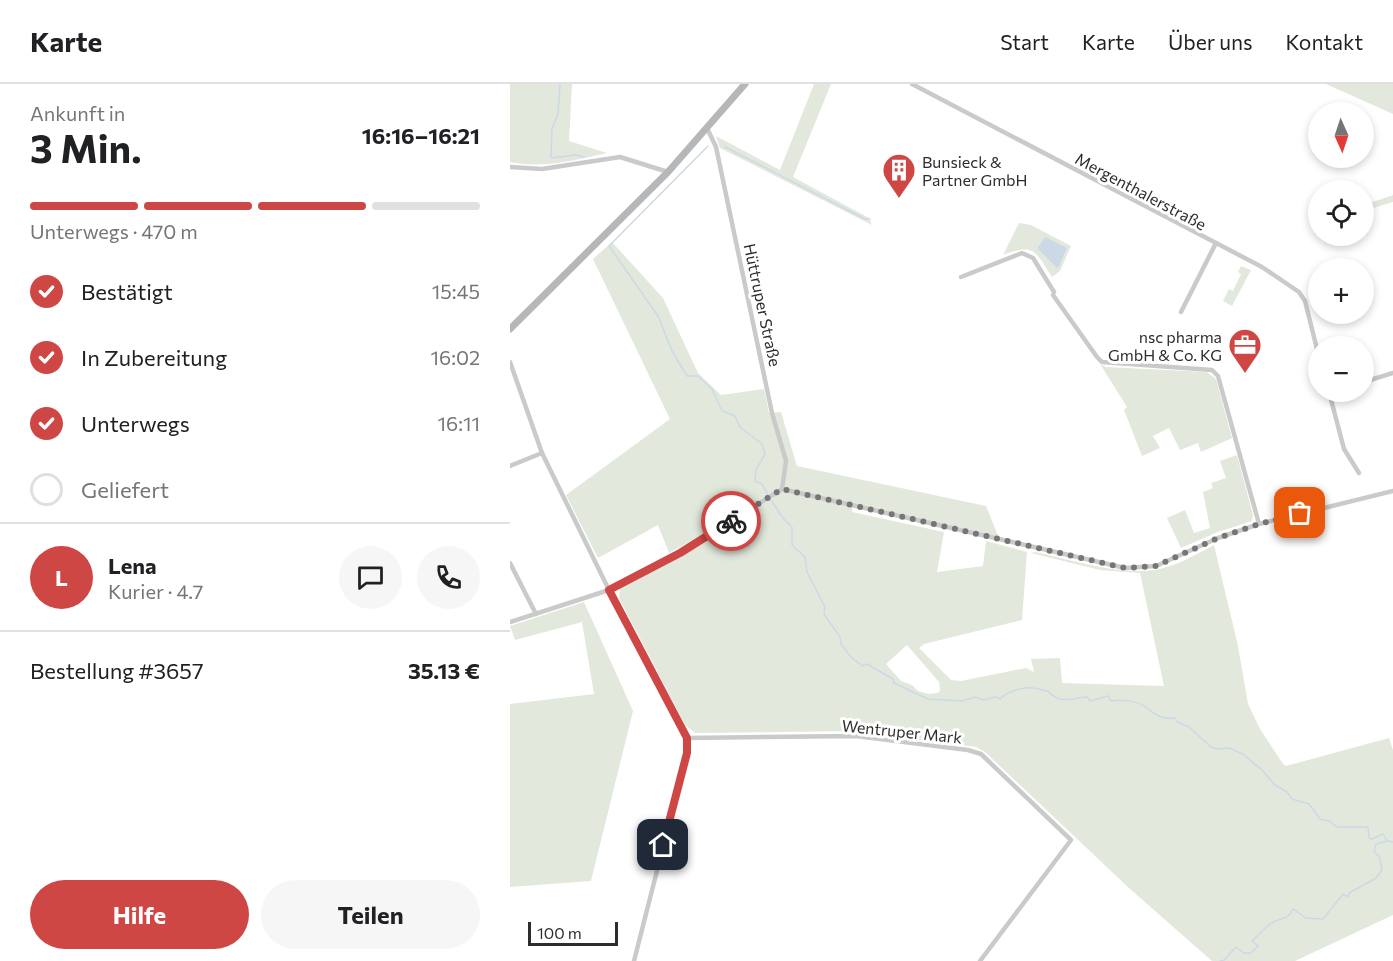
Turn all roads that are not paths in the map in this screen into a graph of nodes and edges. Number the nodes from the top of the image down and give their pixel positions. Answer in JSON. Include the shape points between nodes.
{"nodes":[{"id":1,"x":745,"y":84,"type":"edge"},
{"id":2,"x":912,"y":84,"type":"edge"},
{"id":3,"x":707,"y":128,"type":"junction"},
{"id":4,"x":510,"y":167,"type":"edge"},
{"id":5,"x":668,"y":172,"type":"junction"},
{"id":6,"x":1216,"y":243,"type":"junction"},
{"id":7,"x":961,"y":277,"type":"dead end"},
{"id":8,"x":1181,"y":312,"type":"dead end"},
{"id":9,"x":510,"y":328,"type":"edge"},
{"id":10,"x":1314,"y":336,"type":"edge"},
{"id":11,"x":510,"y":362,"type":"edge"},
{"id":12,"x":1393,"y":373,"type":"edge"},
{"id":13,"x":1374,"y":379,"type":"edge"},
{"id":14,"x":1332,"y":402,"type":"edge"},
{"id":15,"x":542,"y":453,"type":"junction"},
{"id":16,"x":510,"y":465,"type":"edge"},
{"id":17,"x":1359,"y":473,"type":"dead end"},
{"id":18,"x":782,"y":489,"type":"junction"},
{"id":19,"x":1393,"y":491,"type":"edge"},
{"id":20,"x":1259,"y":524,"type":"junction"},
{"id":21,"x":510,"y":563,"type":"edge"},
{"id":22,"x":609,"y":590,"type":"junction"},
{"id":23,"x":536,"y":614,"type":"junction"},
{"id":24,"x":510,"y":622,"type":"edge"},
{"id":25,"x":687,"y":738,"type":"junction"},
{"id":26,"x":634,"y":961,"type":"edge"},
{"id":27,"x":980,"y":961,"type":"edge"}],
"edges":[{"from":1,"to":3,"type":"main road"},
{"from":2,"to":6,"type":"street","name":"Mergenthalerstraße"},
{"from":3,"to":5,"type":"main road"},
{"from":3,"to":18,"type":"street","name":"Hüttruper Straße","via":[[716,147],[772,413],[786,461]]},
{"from":4,"to":5,"type":"street","via":[[542,169],[620,157]]},
{"from":5,"to":9,"type":"main road"},
{"from":6,"to":8,"type":"street"},
{"from":6,"to":10,"type":"street","name":"Mergenthalerstraße","via":[[1295,287],[1305,301]]},
{"from":7,"to":20,"type":"street","via":[[1022,253],[1033,258],[1102,362],[1212,370],[1218,376]]},
{"from":11,"to":15,"type":"street"},
{"from":12,"to":13,"type":"street"},
{"from":14,"to":17,"type":"street","via":[[1344,449]]},
{"from":15,"to":16,"type":"street"},
{"from":15,"to":22,"type":"street"},
{"from":18,"to":20,"type":"street","via":[[1125,568],[1156,566]]},
{"from":18,"to":22,"type":"street","via":[[680,553]]},
{"from":19,"to":20,"type":"street"},
{"from":21,"to":23,"type":"street"},
{"from":22,"to":23,"type":"street"},
{"from":22,"to":25,"type":"street"},
{"from":23,"to":24,"type":"street"},
{"from":25,"to":26,"type":"street","via":[[687,753]]},
{"from":25,"to":27,"type":"street","name":"Wentruper Mark","via":[[856,736],[981,754],[1071,840]]}]}
